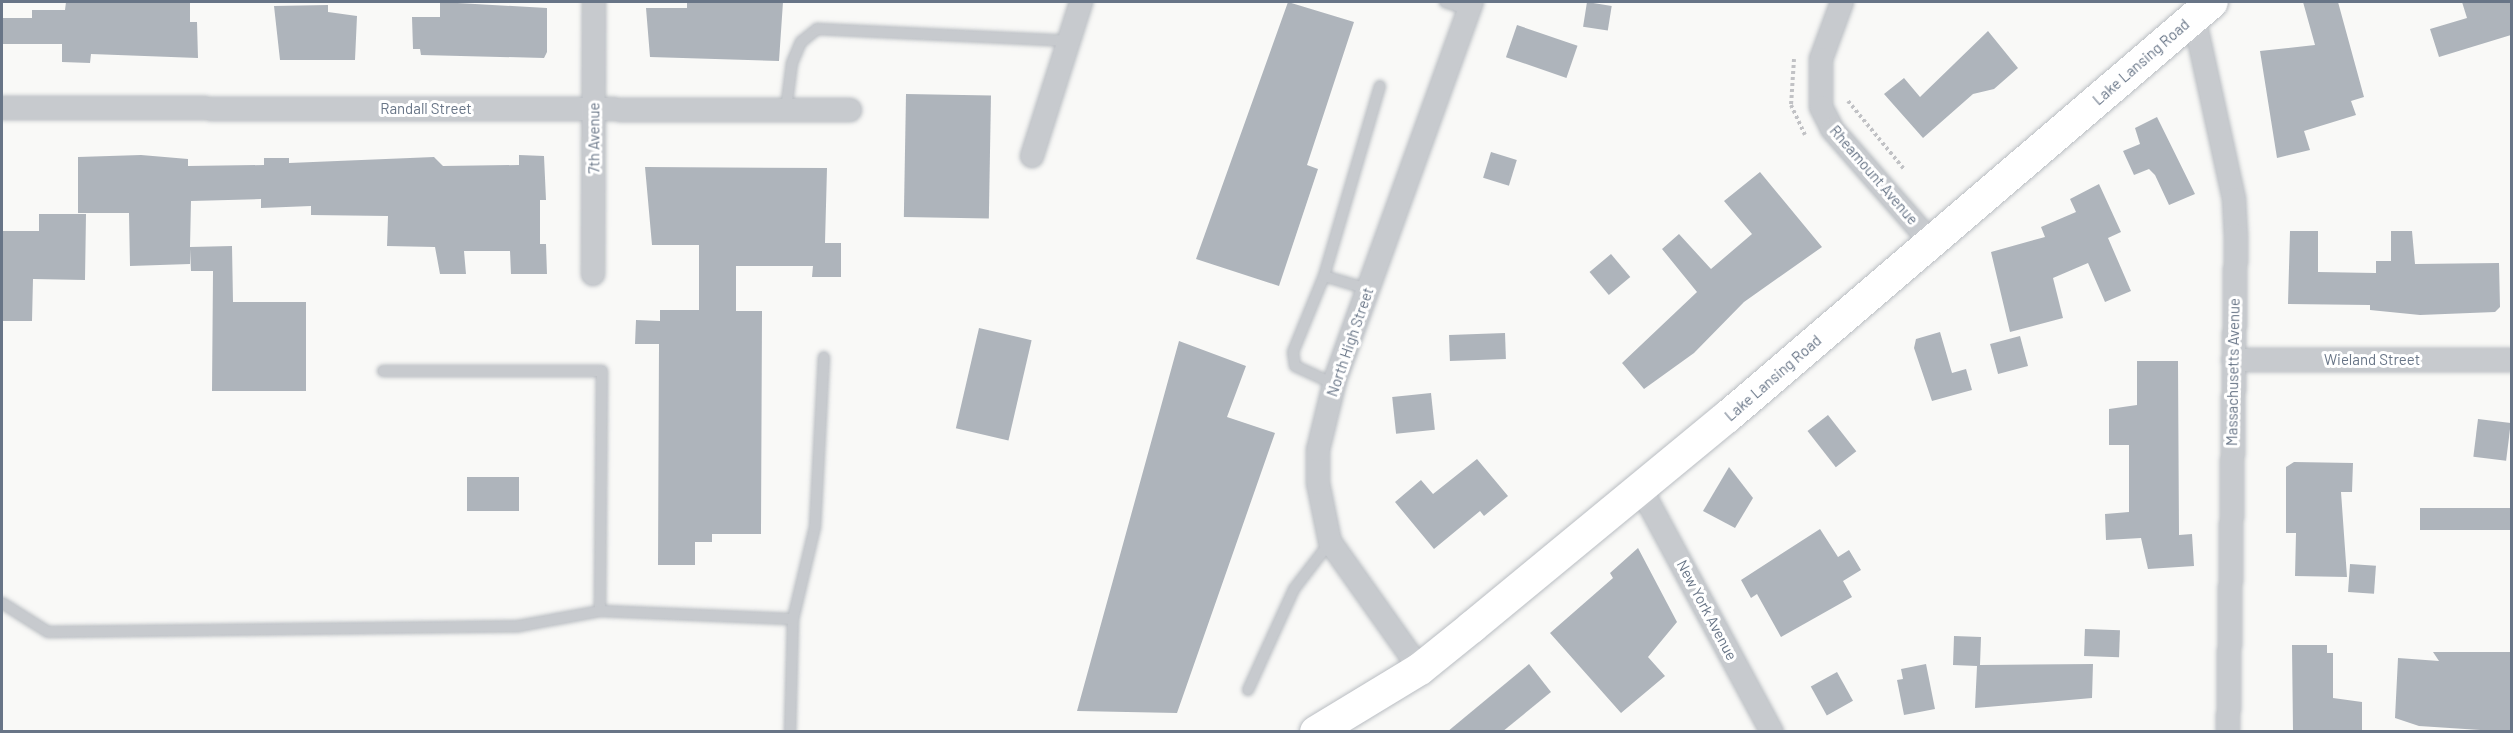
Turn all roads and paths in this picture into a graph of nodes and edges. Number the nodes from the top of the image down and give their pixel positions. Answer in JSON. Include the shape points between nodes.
{"nodes":[{"id":1,"x":594,"y":2,"type":"edge"},
{"id":2,"x":1081,"y":2,"type":"edge"},
{"id":3,"x":1446,"y":2,"type":"edge"},
{"id":4,"x":1842,"y":2,"type":"edge"},
{"id":5,"x":1470,"y":6,"type":"edge"},
{"id":6,"x":2203,"y":9,"type":"edge"},
{"id":7,"x":1067,"y":41,"type":"junction"},
{"id":8,"x":1380,"y":86,"type":"dead end"},
{"id":9,"x":1842,"y":95,"type":"dead end"},
{"id":10,"x":2,"y":108,"type":"edge"},
{"id":11,"x":594,"y":109,"type":"junction"},
{"id":12,"x":786,"y":109,"type":"junction"},
{"id":13,"x":850,"y":110,"type":"dead end"},
{"id":14,"x":1032,"y":156,"type":"dead end"},
{"id":15,"x":1910,"y":176,"type":"dead end"},
{"id":16,"x":1931,"y":242,"type":"junction"},
{"id":17,"x":593,"y":274,"type":"dead end"},
{"id":18,"x":1324,"y":276,"type":"junction"},
{"id":19,"x":1368,"y":289,"type":"junction"},
{"id":20,"x":824,"y":357,"type":"dead end"},
{"id":21,"x":2233,"y":360,"type":"junction"},
{"id":22,"x":2511,"y":360,"type":"edge"},
{"id":23,"x":383,"y":372,"type":"dead end"},
{"id":24,"x":1334,"y":384,"type":"junction"},
{"id":25,"x":1641,"y":489,"type":"junction"},
{"id":26,"x":1330,"y":542,"type":"junction"},
{"id":27,"x":2,"y":603,"type":"edge"},
{"id":28,"x":600,"y":611,"type":"junction"},
{"id":29,"x":793,"y":619,"type":"junction"},
{"id":30,"x":1419,"y":669,"type":"junction"},
{"id":31,"x":1248,"y":690,"type":"dead end"},
{"id":32,"x":790,"y":732,"type":"edge"},
{"id":33,"x":1316,"y":732,"type":"edge"},
{"id":34,"x":1772,"y":732,"type":"edge"},
{"id":35,"x":2228,"y":732,"type":"edge"}],
"edges":[{"from":1,"to":11,"type":"street","name":"7th Avenue"},
{"from":2,"to":7,"type":"street"},
{"from":3,"to":5,"type":"lane"},
{"from":4,"to":16,"type":"street","name":"Rheamount Avenue","via":[[1821,59],[1821,107],[1832,129]]},
{"from":5,"to":19,"type":"street","name":"North High Street"},
{"from":6,"to":16,"type":"main road","name":"Lake Lansing Road"},
{"from":6,"to":21,"type":"street","name":"Massachusetts Avenue","via":[[2234,198]]},
{"from":7,"to":12,"type":"lane","via":[[816,29],[801,42],[792,63]]},
{"from":7,"to":14,"type":"street"},
{"from":8,"to":18,"type":"lane"},
{"from":9,"to":15,"type":"path"},
{"from":10,"to":11,"type":"street","name":"Randall Street"},
{"from":11,"to":12,"type":"street","name":"Randall Street"},
{"from":11,"to":17,"type":"street","name":"7th Avenue"},
{"from":12,"to":13,"type":"street","name":"Randall Street"},
{"from":16,"to":25,"type":"main road","name":"Lake Lansing Road"},
{"from":18,"to":19,"type":"lane"},
{"from":18,"to":24,"type":"lane","via":[[1293,352],[1295,366]]},
{"from":19,"to":24,"type":"street","name":"North High Street"},
{"from":20,"to":29,"type":"lane","via":[[815,527]]},
{"from":21,"to":22,"type":"street","name":"Wieland Street"},
{"from":21,"to":35,"type":"street","name":"Massachusetts Avenue"},
{"from":23,"to":28,"type":"lane","via":[[602,372]]},
{"from":24,"to":26,"type":"street","name":"North High Street","via":[[1318,461]]},
{"from":25,"to":30,"type":"main road","name":"Lake Lansing Road"},
{"from":25,"to":34,"type":"street","name":"New York Avenue"},
{"from":26,"to":30,"type":"street","name":"North High Street"},
{"from":26,"to":31,"type":"lane","via":[[1294,589]]},
{"from":27,"to":28,"type":"lane","via":[[48,632],[519,626]]},
{"from":28,"to":29,"type":"lane"},
{"from":29,"to":32,"type":"lane"},
{"from":30,"to":33,"type":"main road","name":"Lake Lansing Road"}]}
